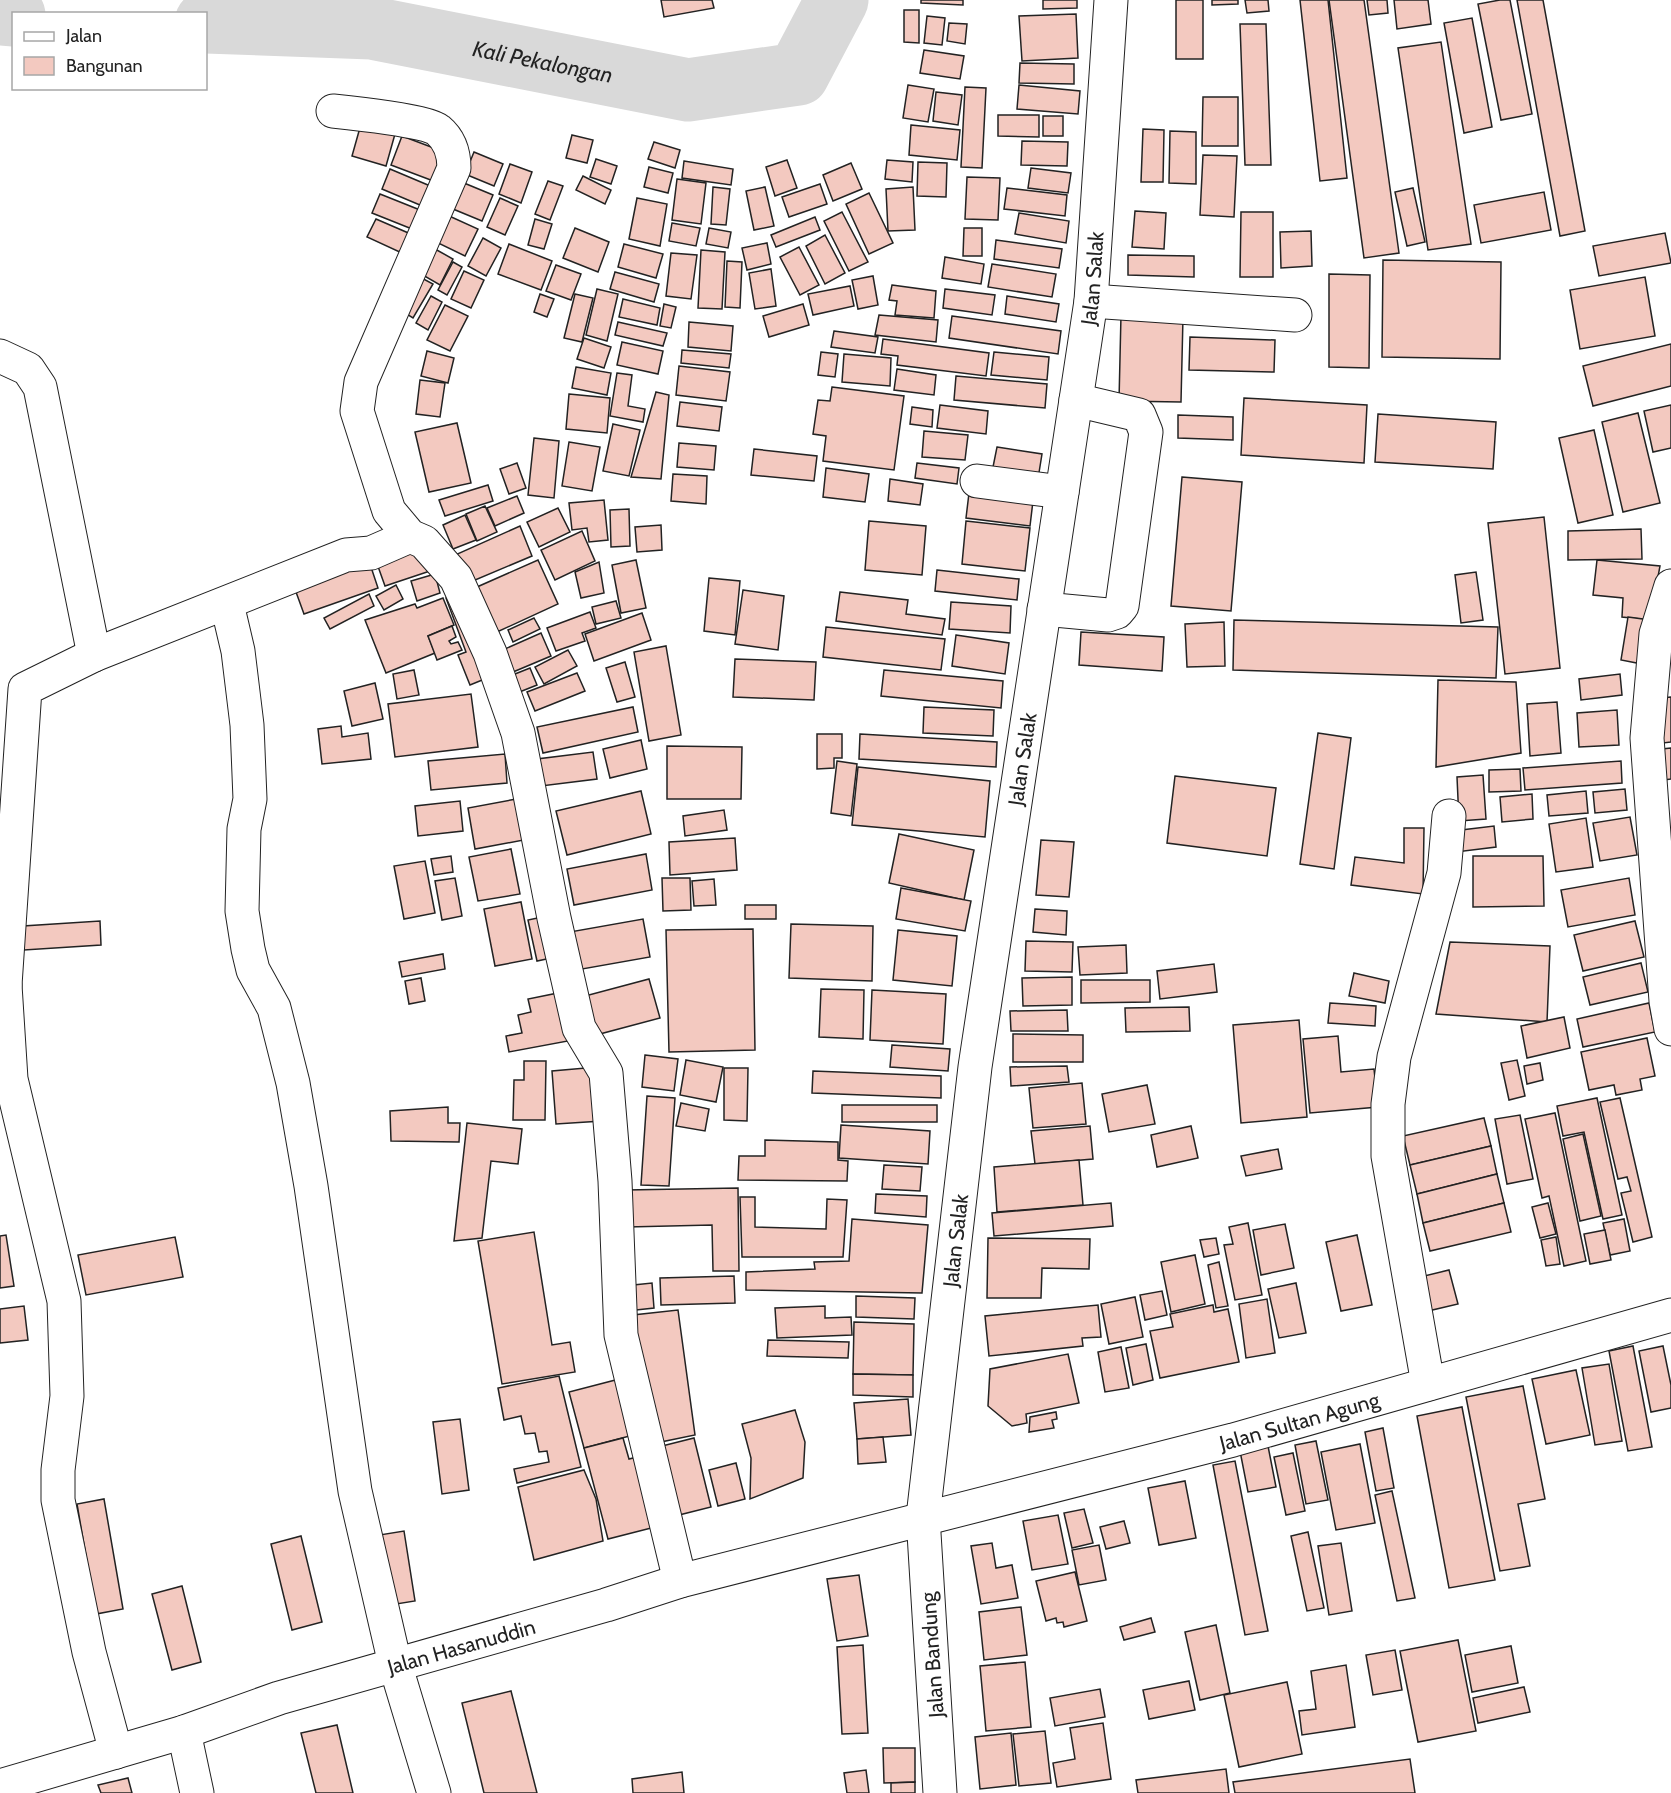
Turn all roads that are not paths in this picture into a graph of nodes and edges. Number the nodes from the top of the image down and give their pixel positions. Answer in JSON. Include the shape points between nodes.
{"nodes":[{"id":1,"x":1111,"y":0,"type":"edge"},
{"id":2,"x":333,"y":111,"type":"dead end"},
{"id":3,"x":1091,"y":302,"type":"junction"},
{"id":4,"x":1296,"y":315,"type":"dead end"},
{"id":5,"x":0,"y":356,"type":"edge"},
{"id":6,"x":1076,"y":400,"type":"junction"},
{"id":7,"x":977,"y":481,"type":"dead end"},
{"id":8,"x":1062,"y":492,"type":"junction"},
{"id":9,"x":410,"y":536,"type":"junction"},
{"id":10,"x":1671,"y":586,"type":"edge"},
{"id":11,"x":228,"y":604,"type":"junction"},
{"id":12,"x":1044,"y":609,"type":"junction"},
{"id":13,"x":93,"y":655,"type":"junction"},
{"id":14,"x":1449,"y":816,"type":"dead end"},
{"id":15,"x":3,"y":985,"type":"edge"},
{"id":16,"x":1671,"y":1029,"type":"edge"},
{"id":17,"x":1671,"y":1315,"type":"edge"},
{"id":18,"x":1428,"y":1384,"type":"junction"},
{"id":19,"x":923,"y":1517,"type":"junction"},
{"id":20,"x":680,"y":1581,"type":"junction"},
{"id":21,"x":395,"y":1664,"type":"junction"},
{"id":22,"x":184,"y":1732,"type":"junction"},
{"id":23,"x":116,"y":1752,"type":"junction"},
{"id":24,"x":0,"y":1786,"type":"edge"},
{"id":25,"x":197,"y":1793,"type":"edge"},
{"id":26,"x":434,"y":1793,"type":"edge"},
{"id":27,"x":940,"y":1793,"type":"edge"}],
"edges":[{"from":1,"to":3,"type":"street","name":"Jalan Salak"},
{"from":2,"to":9,"type":"street","via":[[431,126],[444,137],[454,156],[454,168],[361,382],[358,397],[357,411],[389,511]]},
{"from":3,"to":4,"type":"street"},
{"from":3,"to":6,"type":"street","name":"Jalan Salak"},
{"from":5,"to":13,"type":"street","via":[[28,369],[40,387]]},
{"from":6,"to":8,"type":"street","name":"Jalan Salak"},
{"from":6,"to":12,"type":"street","via":[[1139,415],[1146,432],[1122,606],[1108,615]]},
{"from":7,"to":8,"type":"street"},
{"from":8,"to":12,"type":"street","name":"Jalan Salak"},
{"from":9,"to":11,"type":"street","via":[[371,552],[346,555]]},
{"from":9,"to":20,"type":"street","via":[[424,542],[456,578],[490,653],[518,733],[579,1028],[606,1073],[621,1335]]},
{"from":10,"to":16,"type":"street","via":[[1656,634],[1647,738]]},
{"from":11,"to":13,"type":"street"},
{"from":11,"to":21,"type":"street","via":[[247,725],[250,799],[244,829],[242,911],[246,939],[253,970],[274,1008],[293,1083],[354,1491]]},
{"from":12,"to":19,"type":"street","name":"Jalan Salak","via":[[975,1067]]},
{"from":13,"to":15,"type":"street","via":[[25,689]]},
{"from":14,"to":18,"type":"street","via":[[1444,873],[1394,1057],[1388,1104],[1388,1156]]},
{"from":15,"to":23,"type":"street","via":[[11,1079],[64,1301],[67,1396],[58,1500],[89,1652]]},
{"from":17,"to":18,"type":"street","name":"Jalan Sultan Agung"},
{"from":18,"to":19,"type":"street","name":"Jalan Sultan Agung","via":[[1233,1440]]},
{"from":19,"to":20,"type":"street","name":"Jalan Hasanuddin"},
{"from":19,"to":27,"type":"street","name":"Jalan Bandung"},
{"from":20,"to":21,"type":"street","name":"Jalan Hasanuddin"},
{"from":21,"to":22,"type":"street","name":"Jalan Hasanuddin","via":[[279,1698]]},
{"from":21,"to":26,"type":"street"},
{"from":22,"to":23,"type":"street","name":"Jalan Hasanuddin"},
{"from":22,"to":25,"type":"street"},
{"from":23,"to":24,"type":"street","name":"Jalan Hasanuddin"}]}
